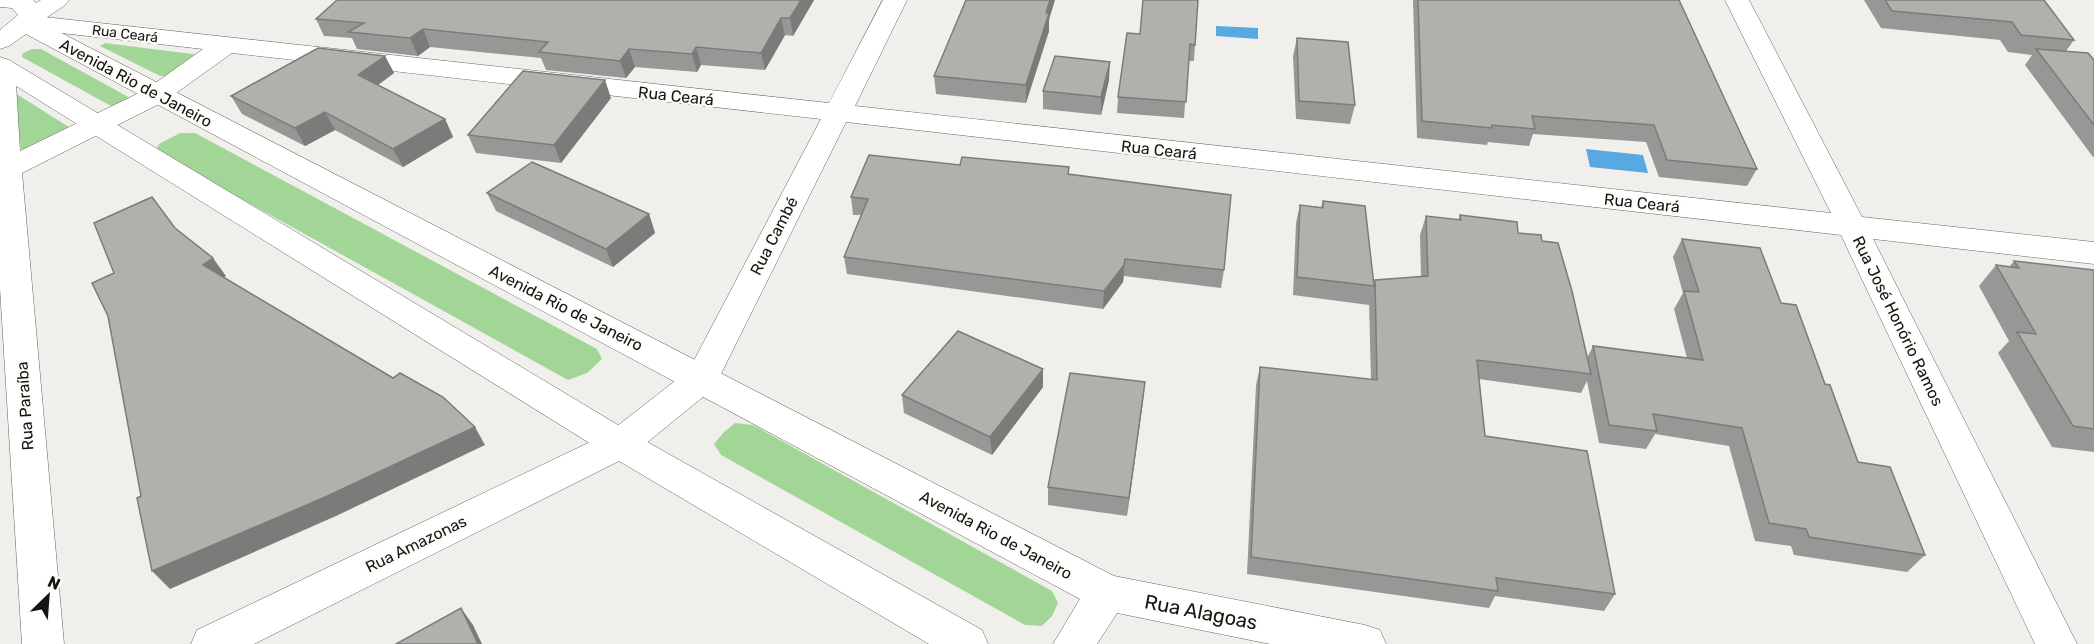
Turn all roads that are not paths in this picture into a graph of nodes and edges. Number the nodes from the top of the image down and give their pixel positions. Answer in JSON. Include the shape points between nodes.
{"nodes":[{"id":1,"x":2,"y":0,"type":"edge"},
{"id":2,"x":57,"y":0,"type":"edge"},
{"id":3,"x":895,"y":0,"type":"edge"},
{"id":4,"x":1737,"y":0,"type":"edge"},
{"id":5,"x":13,"y":40,"type":"edge"},
{"id":6,"x":225,"y":46,"type":"junction"},
{"id":7,"x":156,"y":95,"type":"junction"},
{"id":8,"x":836,"y":114,"type":"junction"},
{"id":9,"x":99,"y":124,"type":"junction"},
{"id":10,"x":7,"y":168,"type":"junction"},
{"id":11,"x":1852,"y":226,"type":"junction"},
{"id":12,"x":2094,"y":253,"type":"edge"},
{"id":13,"x":702,"y":379,"type":"junction"},
{"id":14,"x":620,"y":444,"type":"junction"},
{"id":15,"x":1107,"y":593,"type":"junction"},
{"id":16,"x":43,"y":644,"type":"edge"},
{"id":17,"x":212,"y":644,"type":"edge"},
{"id":18,"x":967,"y":644,"type":"edge"},
{"id":19,"x":1074,"y":644,"type":"edge"},
{"id":20,"x":1365,"y":644,"type":"edge"},
{"id":21,"x":2056,"y":644,"type":"edge"}],
"edges":[{"from":1,"to":5,"type":"street","via":[[21,2],[30,15]]},
{"from":2,"to":5,"type":"street"},
{"from":3,"to":8,"type":"street","name":"Rua Cambé"},
{"from":4,"to":11,"type":"street","name":"Rua José Honório Ramos"},
{"from":5,"to":6,"type":"street","name":"Rua Ceará"},
{"from":5,"to":7,"type":"street","name":"Avenida Rio de Janeiro"},
{"from":5,"to":9,"type":"street"},
{"from":5,"to":10,"type":"street","name":"Rua Paraíba"},
{"from":6,"to":7,"type":"street"},
{"from":6,"to":8,"type":"street","name":"Rua Ceará"},
{"from":7,"to":9,"type":"street"},
{"from":7,"to":13,"type":"street","name":"Avenida Rio de Janeiro"},
{"from":8,"to":11,"type":"street","name":"Rua Ceará"},
{"from":8,"to":13,"type":"street","name":"Rua Cambé"},
{"from":9,"to":10,"type":"street"},
{"from":9,"to":14,"type":"street"},
{"from":10,"to":16,"type":"street","name":"Rua Paraíba"},
{"from":11,"to":12,"type":"street","name":"Rua Ceará"},
{"from":11,"to":21,"type":"street","name":"Rua José Honório Ramos"},
{"from":13,"to":14,"type":"street","name":"Rua Cambé"},
{"from":13,"to":15,"type":"street","name":"Avenida Rio de Janeiro"},
{"from":14,"to":17,"type":"street","name":"Rua Amazonas"},
{"from":14,"to":18,"type":"street"},
{"from":15,"to":19,"type":"street"},
{"from":15,"to":20,"type":"street","name":"Rua Alagoas"}]}
